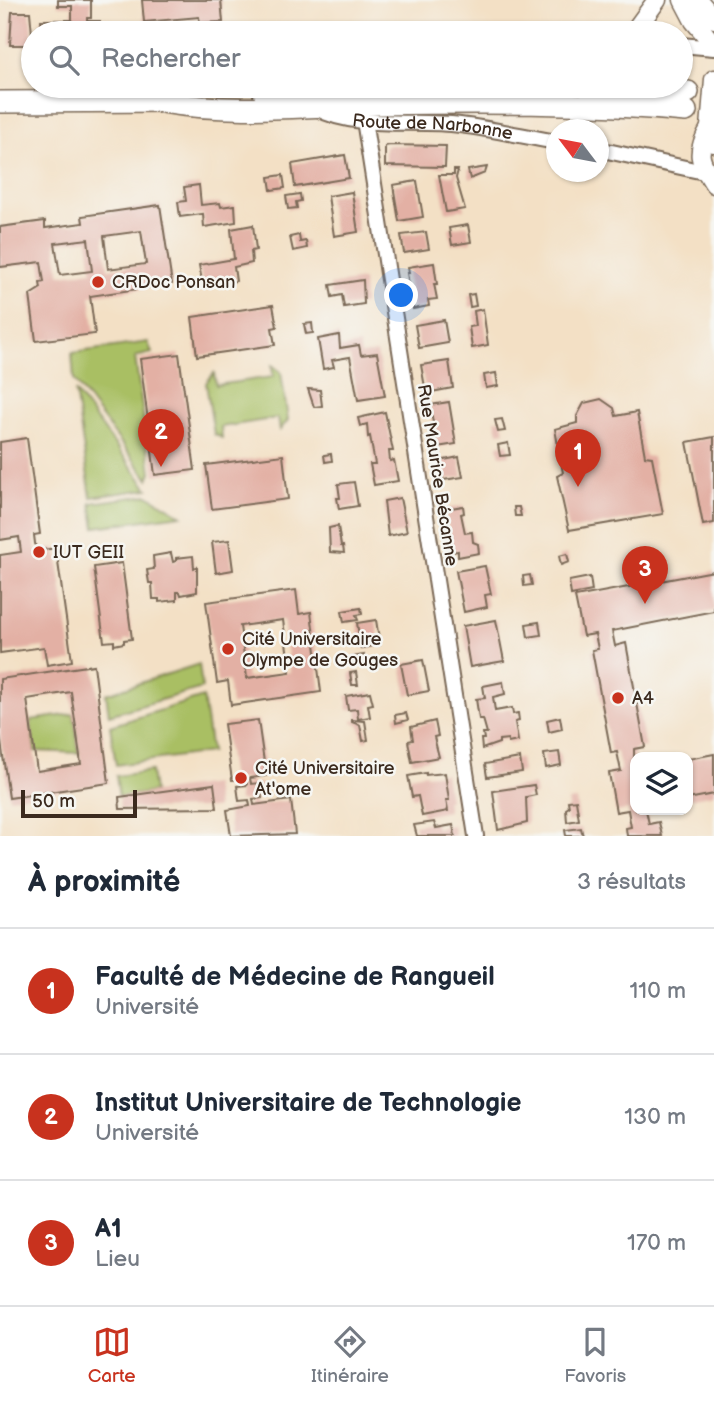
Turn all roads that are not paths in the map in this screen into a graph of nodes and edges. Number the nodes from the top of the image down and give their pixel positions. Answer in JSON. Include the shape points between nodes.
{"nodes":[{"id":1,"x":657,"y":0,"type":"edge"},
{"id":2,"x":683,"y":0,"type":"edge"},
{"id":3,"x":642,"y":21,"type":"edge"},
{"id":4,"x":693,"y":45,"type":"edge"},
{"id":5,"x":714,"y":46,"type":"edge"},
{"id":6,"x":714,"y":79,"type":"edge"},
{"id":7,"x":197,"y":98,"type":"edge"},
{"id":8,"x":669,"y":98,"type":"edge"},
{"id":9,"x":0,"y":102,"type":"edge"},
{"id":10,"x":161,"y":102,"type":"junction"},
{"id":11,"x":311,"y":106,"type":"junction"},
{"id":12,"x":364,"y":120,"type":"junction"},
{"id":13,"x":712,"y":135,"type":"edge"},
{"id":14,"x":546,"y":140,"type":"edge"},
{"id":15,"x":609,"y":152,"type":"edge"},
{"id":16,"x":712,"y":177,"type":"edge"},
{"id":17,"x":476,"y":836,"type":"edge"}],
"edges":[{"from":1,"to":3,"type":"street"},
{"from":2,"to":5,"type":"street"},
{"from":4,"to":5,"type":"street"},
{"from":6,"to":13,"type":"street"},
{"from":7,"to":10,"type":"main road","name":"Route de Narbonne"},
{"from":8,"to":11,"type":"main road","name":"Route de Narbonne","via":[[687,102]]},
{"from":9,"to":10,"type":"main road","name":"Route de Narbonne"},
{"from":10,"to":11,"type":"main road","name":"Route de Narbonne","via":[[198,108]]},
{"from":11,"to":12,"type":"street","name":"Route de Narbonne","via":[[330,116]]},
{"from":12,"to":14,"type":"street","name":"Route de Narbonne","via":[[458,125]]},
{"from":12,"to":17,"type":"street","name":"Rue Maurice Bécanne"},
{"from":13,"to":16,"type":"street","via":[[702,140],[699,155]]},
{"from":15,"to":16,"type":"street"}]}
